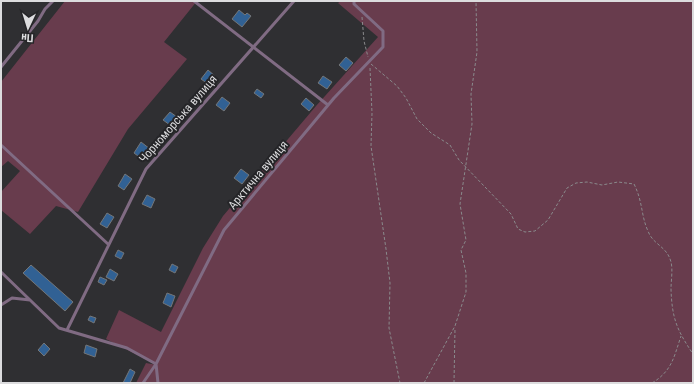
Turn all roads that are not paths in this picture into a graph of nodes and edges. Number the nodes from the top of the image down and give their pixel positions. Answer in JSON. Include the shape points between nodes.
{"nodes":[{"id":1,"x":53,"y":1,"type":"edge"},
{"id":2,"x":194,"y":1,"type":"edge"},
{"id":3,"x":294,"y":1,"type":"edge"},
{"id":4,"x":350,"y":1,"type":"edge"},
{"id":5,"x":354,"y":2,"type":"edge"},
{"id":6,"x":252,"y":47,"type":"junction"},
{"id":7,"x":2,"y":62,"type":"edge"},
{"id":8,"x":1,"y":68,"type":"edge"},
{"id":9,"x":328,"y":106,"type":"junction"},
{"id":10,"x":1,"y":145,"type":"edge"},
{"id":11,"x":108,"y":244,"type":"junction"},
{"id":12,"x":1,"y":272,"type":"edge"},
{"id":13,"x":30,"y":300,"type":"junction"},
{"id":14,"x":1,"y":306,"type":"edge"},
{"id":15,"x":67,"y":330,"type":"junction"},
{"id":16,"x":156,"y":364,"type":"junction"},
{"id":17,"x":143,"y":383,"type":"edge"},
{"id":18,"x":158,"y":383,"type":"edge"}],
"edges":[{"from":1,"to":7,"type":"lane"},
{"from":2,"to":6,"type":"lane"},
{"from":3,"to":6,"type":"lane","name":"Чорноморська вулиця"},
{"from":4,"to":5,"type":"lane","name":"Арктична вулиця"},
{"from":5,"to":9,"type":"lane","name":"Арктична вулиця","via":[[383,31],[383,47]]},
{"from":6,"to":9,"type":"lane"},
{"from":6,"to":11,"type":"lane","name":"Чорноморська вулиця","via":[[146,169]]},
{"from":7,"to":8,"type":"lane"},
{"from":9,"to":16,"type":"lane","name":"Арктична вулиця","via":[[224,230]]},
{"from":10,"to":11,"type":"lane"},
{"from":11,"to":15,"type":"lane","name":"Чорноморська вулиця"},
{"from":12,"to":13,"type":"lane"},
{"from":13,"to":14,"type":"lane","via":[[12,298]]},
{"from":13,"to":15,"type":"lane","via":[[59,328]]},
{"from":15,"to":16,"type":"lane","via":[[127,348]]},
{"from":16,"to":17,"type":"lane","name":"Арктична вулиця"},
{"from":16,"to":18,"type":"lane"}]}
